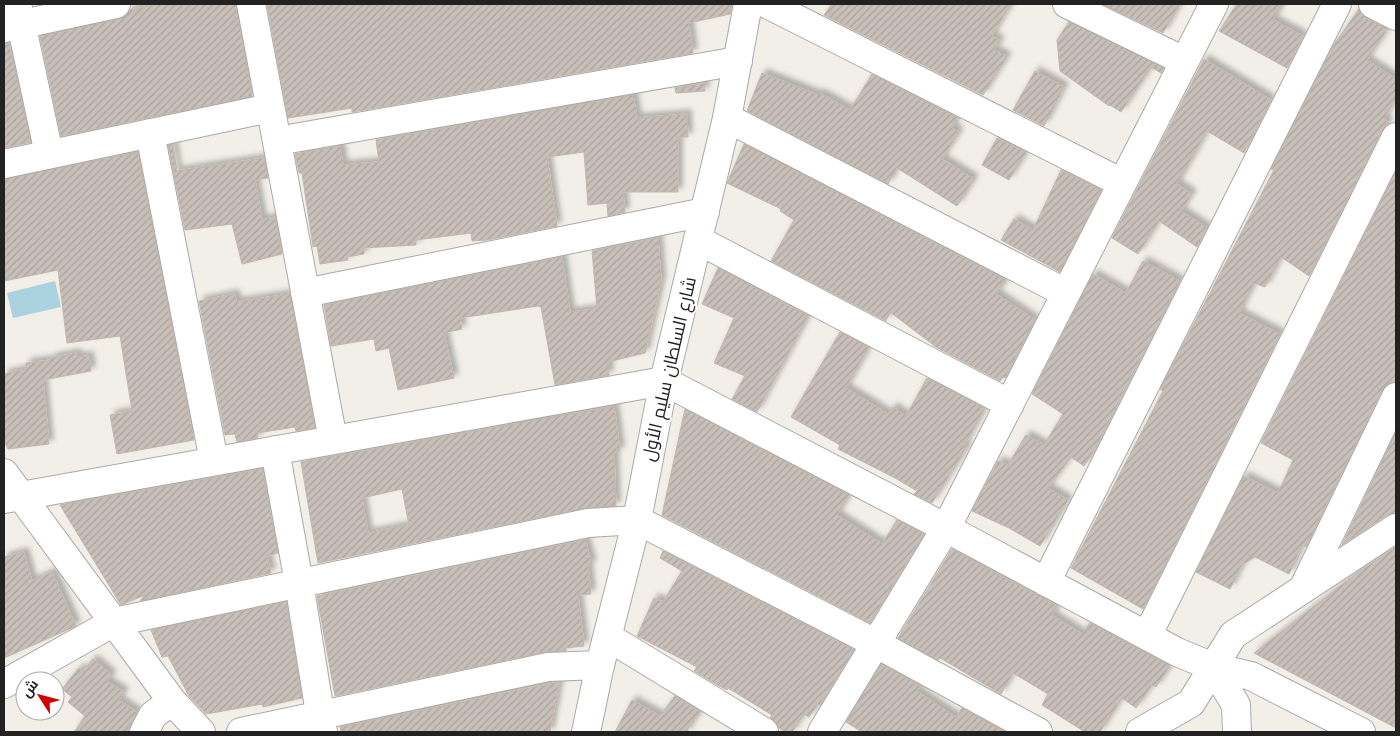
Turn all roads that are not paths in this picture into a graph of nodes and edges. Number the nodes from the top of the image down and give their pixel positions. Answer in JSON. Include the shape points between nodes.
{"nodes":[{"id":1,"x":116,"y":4,"type":"edge"},
{"id":2,"x":251,"y":4,"type":"edge"},
{"id":3,"x":748,"y":4,"type":"edge"},
{"id":4,"x":767,"y":4,"type":"edge"},
{"id":5,"x":1067,"y":4,"type":"edge"},
{"id":6,"x":1214,"y":4,"type":"edge"},
{"id":7,"x":1337,"y":4,"type":"edge"},
{"id":8,"x":1373,"y":4,"type":"edge"},
{"id":9,"x":1396,"y":16,"type":"edge"},
{"id":10,"x":14,"y":18,"type":"edge"},
{"id":11,"x":738,"y":61,"type":"junction"},
{"id":12,"x":1184,"y":61,"type":"junction"},
{"id":13,"x":270,"y":108,"type":"junction"},
{"id":14,"x":727,"y":118,"type":"junction"},
{"id":15,"x":150,"y":133,"type":"junction"},
{"id":16,"x":1396,"y":137,"type":"edge"},
{"id":17,"x":276,"y":141,"type":"junction"},
{"id":18,"x":49,"y":154,"type":"junction"},
{"id":19,"x":4,"y":164,"type":"edge"},
{"id":20,"x":1122,"y":183,"type":"junction"},
{"id":21,"x":705,"y":212,"type":"junction"},
{"id":22,"x":698,"y":240,"type":"junction"},
{"id":23,"x":306,"y":293,"type":"junction"},
{"id":24,"x":1066,"y":293,"type":"junction"},
{"id":25,"x":664,"y":381,"type":"junction"},
{"id":26,"x":1396,"y":397,"type":"edge"},
{"id":27,"x":1010,"y":404,"type":"junction"},
{"id":28,"x":333,"y":440,"type":"junction"},
{"id":29,"x":275,"y":450,"type":"junction"},
{"id":30,"x":214,"y":461,"type":"junction"},
{"id":31,"x":4,"y":473,"type":"edge"},
{"id":32,"x":12,"y":498,"type":"edge"},
{"id":33,"x":637,"y":520,"type":"junction"},
{"id":34,"x":946,"y":528,"type":"junction"},
{"id":35,"x":1396,"y":528,"type":"edge"},
{"id":36,"x":1046,"y":582,"type":"junction"},
{"id":37,"x":299,"y":584,"type":"junction"},
{"id":38,"x":1303,"y":589,"type":"junction"},
{"id":39,"x":114,"y":622,"type":"junction"},
{"id":40,"x":608,"y":636,"type":"junction"},
{"id":41,"x":1147,"y":636,"type":"junction"},
{"id":42,"x":875,"y":643,"type":"junction"},
{"id":43,"x":600,"y":665,"type":"junction"},
{"id":44,"x":1213,"y":666,"type":"junction"},
{"id":45,"x":4,"y":684,"type":"edge"},
{"id":46,"x":172,"y":701,"type":"junction"},
{"id":47,"x":322,"y":724,"type":"edge"},
{"id":48,"x":590,"y":730,"type":"edge"},
{"id":49,"x":144,"y":732,"type":"edge"},
{"id":50,"x":201,"y":732,"type":"edge"},
{"id":51,"x":241,"y":732,"type":"edge"},
{"id":52,"x":764,"y":732,"type":"edge"},
{"id":53,"x":822,"y":732,"type":"edge"},
{"id":54,"x":1038,"y":732,"type":"edge"},
{"id":55,"x":1140,"y":732,"type":"edge"},
{"id":56,"x":1237,"y":732,"type":"edge"},
{"id":57,"x":1361,"y":732,"type":"edge"}],
"edges":[{"from":1,"to":10,"type":"street"},
{"from":2,"to":13,"type":"street"},
{"from":3,"to":11,"type":"street","name":"شارع السلطان سليم الأول"},
{"from":4,"to":20,"type":"street"},
{"from":5,"to":12,"type":"street"},
{"from":6,"to":12,"type":"street"},
{"from":7,"to":36,"type":"street"},
{"from":8,"to":9,"type":"street"},
{"from":10,"to":18,"type":"street"},
{"from":11,"to":14,"type":"street","name":"شارع السلطان سليم الأول"},
{"from":11,"to":17,"type":"street"},
{"from":12,"to":20,"type":"street"},
{"from":13,"to":15,"type":"street"},
{"from":13,"to":17,"type":"street"},
{"from":14,"to":21,"type":"street","name":"شارع السلطان سليم الأول"},
{"from":14,"to":24,"type":"street"},
{"from":15,"to":18,"type":"street"},
{"from":15,"to":30,"type":"street"},
{"from":16,"to":41,"type":"street"},
{"from":17,"to":23,"type":"street"},
{"from":18,"to":19,"type":"street"},
{"from":20,"to":24,"type":"street"},
{"from":21,"to":22,"type":"street","name":"شارع السلطان سليم الأول"},
{"from":21,"to":23,"type":"street"},
{"from":22,"to":25,"type":"street","name":"شارع السلطان سليم الأول"},
{"from":22,"to":27,"type":"street"},
{"from":23,"to":28,"type":"street"},
{"from":24,"to":27,"type":"street"},
{"from":25,"to":28,"type":"street"},
{"from":25,"to":33,"type":"street","name":"شارع السلطان سليم الأول"},
{"from":25,"to":34,"type":"street"},
{"from":26,"to":38,"type":"street"},
{"from":27,"to":34,"type":"street"},
{"from":28,"to":29,"type":"street"},
{"from":29,"to":30,"type":"street"},
{"from":29,"to":37,"type":"street"},
{"from":30,"to":32,"type":"street"},
{"from":31,"to":32,"type":"street"},
{"from":32,"to":39,"type":"street"},
{"from":33,"to":37,"type":"street","via":[[588,523]]},
{"from":33,"to":40,"type":"street","name":"شارع السلطان سليم الأول"},
{"from":33,"to":42,"type":"street"},
{"from":34,"to":36,"type":"street"},
{"from":34,"to":42,"type":"street"},
{"from":35,"to":38,"type":"street"},
{"from":36,"to":41,"type":"street"},
{"from":37,"to":39,"type":"street"},
{"from":37,"to":47,"type":"street"},
{"from":38,"to":44,"type":"street","via":[[1233,636]]},
{"from":39,"to":45,"type":"street"},
{"from":39,"to":46,"type":"street"},
{"from":40,"to":43,"type":"street","name":"شارع السلطان سليم الأول"},
{"from":40,"to":52,"type":"street"},
{"from":41,"to":44,"type":"street"},
{"from":42,"to":53,"type":"street"},
{"from":42,"to":54,"type":"street"},
{"from":43,"to":47,"type":"street","via":[[548,667]]},
{"from":43,"to":48,"type":"street","name":"شارع السلطان سليم الأول"},
{"from":44,"to":55,"type":"street","via":[[1190,702]]},
{"from":44,"to":56,"type":"street","via":[[1236,705]]},
{"from":44,"to":57,"type":"street","via":[[1251,676]]},
{"from":46,"to":49,"type":"street","via":[[153,715]]},
{"from":46,"to":50,"type":"street"},
{"from":47,"to":51,"type":"street"}]}
